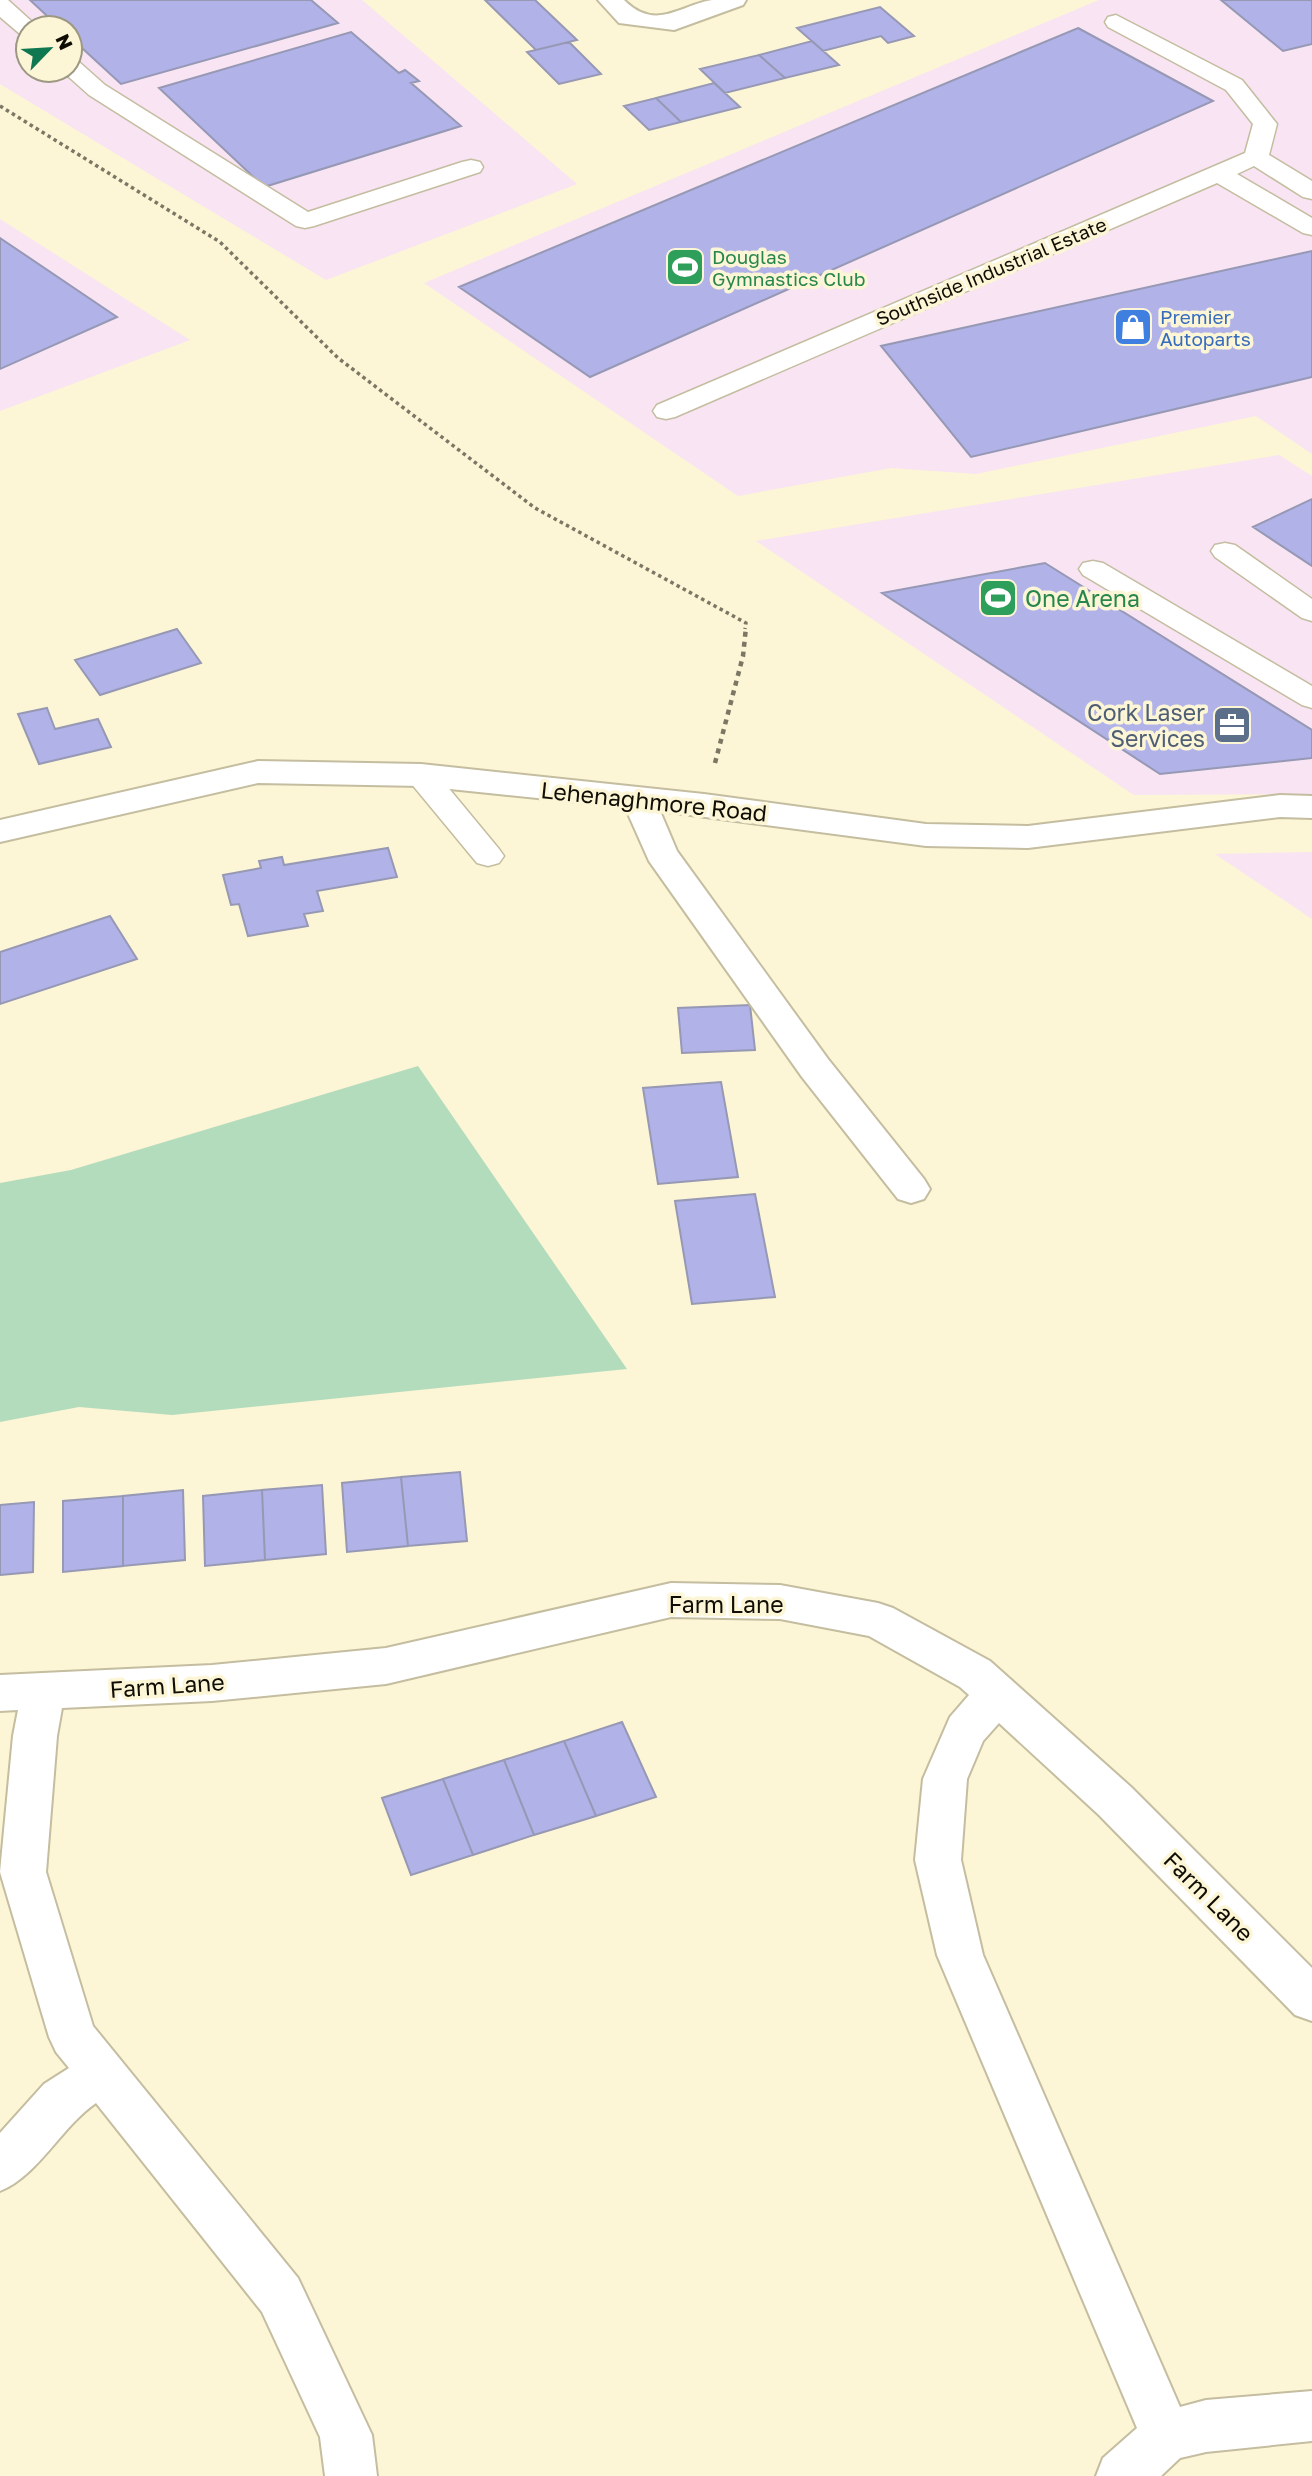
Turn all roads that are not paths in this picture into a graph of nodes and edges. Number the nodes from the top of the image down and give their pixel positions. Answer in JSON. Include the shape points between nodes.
{"nodes":[{"id":1,"x":610,"y":0,"type":"edge"},
{"id":2,"x":734,"y":0,"type":"edge"},
{"id":3,"x":0,"y":5,"type":"edge"},
{"id":4,"x":14,"y":17,"type":"edge"},
{"id":5,"x":1115,"y":22,"type":"dead end"},
{"id":6,"x":84,"y":78,"type":"edge"},
{"id":7,"x":1256,"y":157,"type":"junction"},
{"id":8,"x":471,"y":167,"type":"dead end"},
{"id":9,"x":1218,"y":173,"type":"junction"},
{"id":10,"x":1312,"y":192,"type":"edge"},
{"id":11,"x":1312,"y":228,"type":"edge"},
{"id":12,"x":666,"y":411,"type":"dead end"},
{"id":13,"x":1224,"y":551,"type":"dead end"},
{"id":14,"x":1093,"y":569,"type":"dead end"},
{"id":15,"x":1312,"y":612,"type":"edge"},
{"id":16,"x":1312,"y":699,"type":"edge"},
{"id":17,"x":421,"y":775,"type":"junction"},
{"id":18,"x":638,"y":799,"type":"junction"},
{"id":19,"x":1312,"y":807,"type":"edge"},
{"id":20,"x":0,"y":831,"type":"edge"},
{"id":21,"x":488,"y":856,"type":"dead end"},
{"id":22,"x":911,"y":1189,"type":"dead end"},
{"id":23,"x":21,"y":1693,"type":"edge"},
{"id":24,"x":997,"y":1694,"type":"junction"},
{"id":25,"x":1312,"y":2000,"type":"edge"},
{"id":26,"x":102,"y":2072,"type":"junction"},
{"id":27,"x":0,"y":2168,"type":"edge"},
{"id":28,"x":1312,"y":2416,"type":"edge"},
{"id":29,"x":1166,"y":2435,"type":"junction"},
{"id":30,"x":352,"y":2476,"type":"edge"},
{"id":31,"x":1122,"y":2476,"type":"edge"}],
"edges":[{"from":1,"to":2,"type":"street","via":[[628,18],[674,23]]},
{"from":3,"to":4,"type":"lane"},
{"from":5,"to":7,"type":"lane","via":[[1234,85],[1265,124]]},
{"from":6,"to":8,"type":"lane","via":[[306,221]]},
{"from":7,"to":9,"type":"lane","name":"Southside Industrial Estate"},
{"from":7,"to":10,"type":"lane"},
{"from":9,"to":11,"type":"lane"},
{"from":9,"to":12,"type":"lane","name":"Southside Industrial Estate"},
{"from":13,"to":15,"type":"lane"},
{"from":14,"to":16,"type":"lane"},
{"from":17,"to":18,"type":"street","name":"Lehenaghmore Road"},
{"from":17,"to":20,"type":"street","name":"Lehenaghmore Road","via":[[257,772]]},
{"from":17,"to":21,"type":"lane"},
{"from":18,"to":19,"type":"street","name":"Lehenaghmore Road","via":[[926,835],[1028,837],[1280,806]]},
{"from":18,"to":22,"type":"street","via":[[661,853],[815,1069]]},
{"from":23,"to":24,"type":"street","name":"Farm Lane","via":[[212,1683],[386,1666],[671,1600],[780,1602],[878,1620],[975,1674]]},
{"from":23,"to":26,"type":"street","via":[[35,1735],[23,1872],[73,2038]]},
{"from":24,"to":25,"type":"street","name":"Farm Lane","via":[[1115,1801]]},
{"from":24,"to":29,"type":"street","via":[[966,1730],[945,1779],[938,1860],[947,1901],[960,1955]]},
{"from":26,"to":27,"type":"street","via":[[61,2100]]},
{"from":26,"to":30,"type":"street","via":[[280,2295],[346,2435]]},
{"from":28,"to":29,"type":"street","via":[[1206,2426]]},
{"from":29,"to":31,"type":"street"}]}
